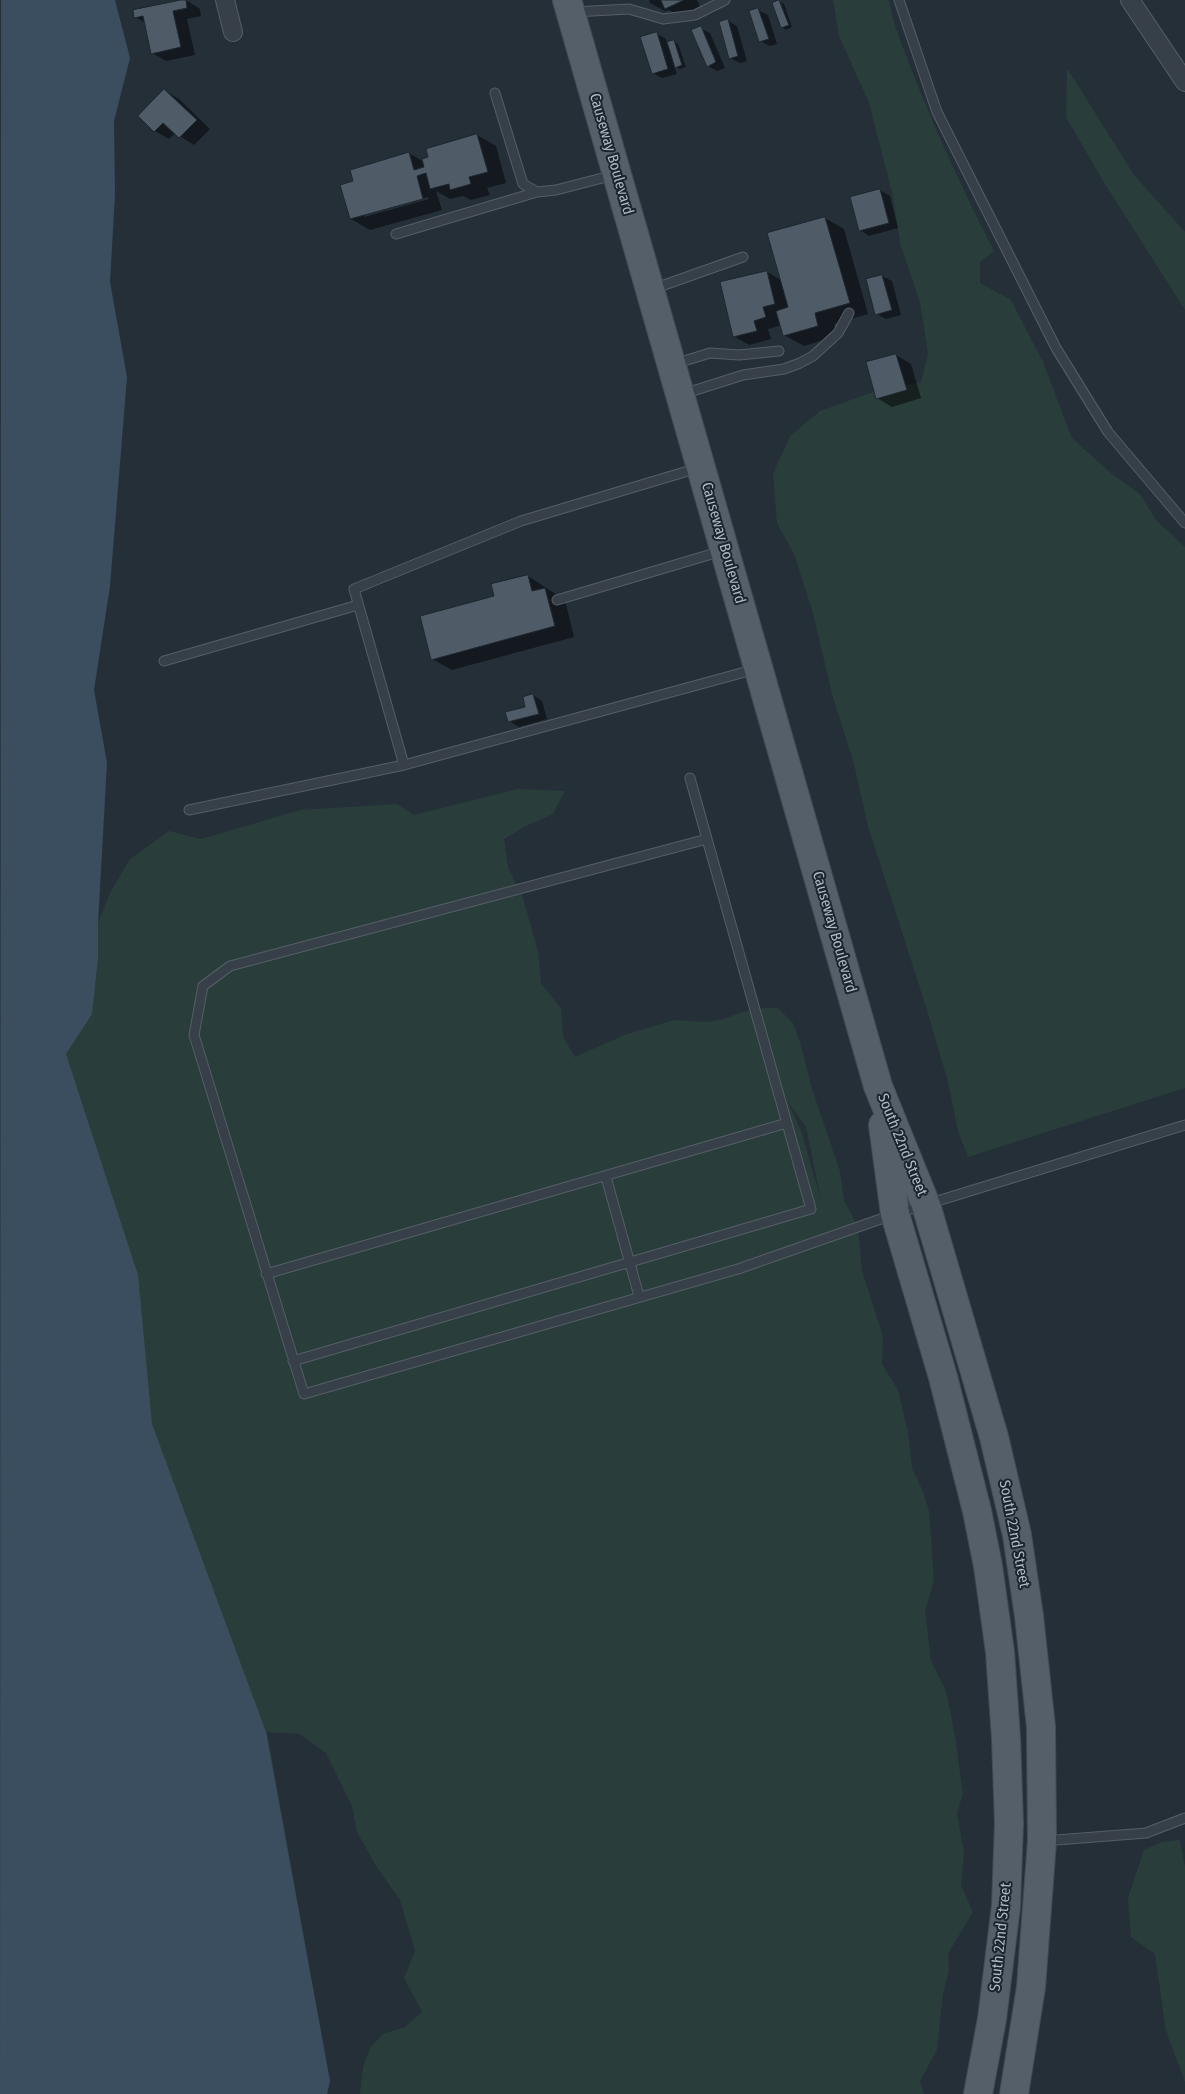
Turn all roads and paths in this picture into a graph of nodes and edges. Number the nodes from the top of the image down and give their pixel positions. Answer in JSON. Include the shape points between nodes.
{"nodes":[{"id":1,"x":225,"y":0,"type":"edge"},
{"id":2,"x":725,"y":0,"type":"edge"},
{"id":3,"x":899,"y":0,"type":"edge"},
{"id":4,"x":1130,"y":0,"type":"edge"},
{"id":5,"x":569,"y":6,"type":"edge"},
{"id":6,"x":233,"y":32,"type":"dead end"},
{"id":7,"x":1185,"y":82,"type":"edge"},
{"id":8,"x":495,"y":93,"type":"dead end"},
{"id":9,"x":617,"y":174,"type":"junction"},
{"id":10,"x":536,"y":192,"type":"junction"},
{"id":11,"x":396,"y":234,"type":"dead end"},
{"id":12,"x":743,"y":257,"type":"dead end"},
{"id":13,"x":650,"y":290,"type":"junction"},
{"id":14,"x":850,"y":313,"type":"dead end"},
{"id":15,"x":780,"y":351,"type":"dead end"},
{"id":16,"x":672,"y":365,"type":"junction"},
{"id":17,"x":680,"y":395,"type":"junction"},
{"id":18,"x":701,"y":467,"type":"junction"},
{"id":19,"x":1185,"y":523,"type":"edge"},
{"id":20,"x":725,"y":550,"type":"junction"},
{"id":21,"x":557,"y":600,"type":"dead end"},
{"id":22,"x":358,"y":605,"type":"junction"},
{"id":23,"x":164,"y":661,"type":"dead end"},
{"id":24,"x":758,"y":668,"type":"junction"},
{"id":25,"x":404,"y":765,"type":"junction"},
{"id":26,"x":690,"y":778,"type":"dead end"},
{"id":27,"x":189,"y":810,"type":"dead end"},
{"id":28,"x":707,"y":839,"type":"junction"},
{"id":29,"x":878,"y":1086,"type":"junction"},
{"id":30,"x":787,"y":1123,"type":"junction"},
{"id":31,"x":1185,"y":1125,"type":"edge"},
{"id":32,"x":606,"y":1177,"type":"junction"},
{"id":33,"x":926,"y":1205,"type":"junction"},
{"id":34,"x":895,"y":1214,"type":"junction"},
{"id":35,"x":629,"y":1262,"type":"junction"},
{"id":36,"x":266,"y":1274,"type":"junction"},
{"id":37,"x":639,"y":1296,"type":"junction"},
{"id":38,"x":294,"y":1360,"type":"junction"},
{"id":39,"x":1185,"y":1818,"type":"edge"},
{"id":40,"x":1042,"y":1841,"type":"junction"},
{"id":41,"x":1006,"y":1906,"type":"junction"},
{"id":42,"x":1038,"y":1909,"type":"junction"},
{"id":43,"x":978,"y":2094,"type":"edge"},
{"id":44,"x":1014,"y":2094,"type":"edge"}],
"edges":[{"from":1,"to":6,"type":"street"},
{"from":2,"to":5,"type":"lane","via":[[695,15],[663,19],[629,9]]},
{"from":3,"to":19,"type":"lane","via":[[937,112],[1056,348],[1108,432]]},
{"from":4,"to":7,"type":"street"},
{"from":5,"to":9,"type":"main road","name":"Causeway Boulevard"},
{"from":8,"to":10,"type":"lane","via":[[523,184]]},
{"from":9,"to":10,"type":"lane"},
{"from":9,"to":13,"type":"main road","name":"Causeway Boulevard"},
{"from":10,"to":11,"type":"lane"},
{"from":12,"to":13,"type":"lane"},
{"from":13,"to":16,"type":"main road","name":"Causeway Boulevard"},
{"from":14,"to":17,"type":"lane","via":[[838,333],[813,356],[800,363],[784,369],[743,375]]},
{"from":15,"to":16,"type":"lane","via":[[739,355],[710,353]]},
{"from":16,"to":17,"type":"main road","name":"Causeway Boulevard"},
{"from":17,"to":18,"type":"main road","name":"Causeway Boulevard"},
{"from":18,"to":20,"type":"main road","name":"Causeway Boulevard"},
{"from":18,"to":22,"type":"lane","via":[[521,521],[354,589]]},
{"from":20,"to":21,"type":"lane"},
{"from":20,"to":24,"type":"main road","name":"Causeway Boulevard"},
{"from":22,"to":23,"type":"lane"},
{"from":22,"to":25,"type":"lane"},
{"from":24,"to":25,"type":"lane"},
{"from":24,"to":29,"type":"main road","name":"Causeway Boulevard"},
{"from":25,"to":27,"type":"lane"},
{"from":26,"to":28,"type":"lane"},
{"from":28,"to":30,"type":"lane"},
{"from":28,"to":36,"type":"lane","via":[[230,966],[203,986],[194,1034]]},
{"from":29,"to":33,"type":"main road","name":"South 22nd Street"},
{"from":29,"to":34,"type":"main road","name":"South 22nd Street"},
{"from":30,"to":32,"type":"lane"},
{"from":30,"to":35,"type":"lane","via":[[811,1209]]},
{"from":31,"to":33,"type":"lane"},
{"from":32,"to":35,"type":"lane"},
{"from":32,"to":36,"type":"lane"},
{"from":33,"to":34,"type":"lane"},
{"from":33,"to":40,"type":"main road","name":"South 22nd Street","via":[[994,1436],[1016,1535],[1041,1727]]},
{"from":34,"to":37,"type":"lane","via":[[738,1269]]},
{"from":34,"to":41,"type":"main road","name":"South 22nd Street","via":[[943,1377],[988,1566],[1000,1652],[1006,1738],[1009,1823]]},
{"from":35,"to":37,"type":"lane"},
{"from":35,"to":38,"type":"lane"},
{"from":36,"to":38,"type":"lane"},
{"from":37,"to":38,"type":"lane","via":[[304,1394]]},
{"from":39,"to":40,"type":"lane","via":[[1146,1833]]},
{"from":40,"to":42,"type":"main road","name":"South 22nd Street"},
{"from":41,"to":42,"type":"main road"},
{"from":41,"to":43,"type":"main road","name":"South 22nd Street","via":[[992,2018]]},
{"from":42,"to":44,"type":"main road","name":"South 22nd Street","via":[[1031,1987]]}]}
